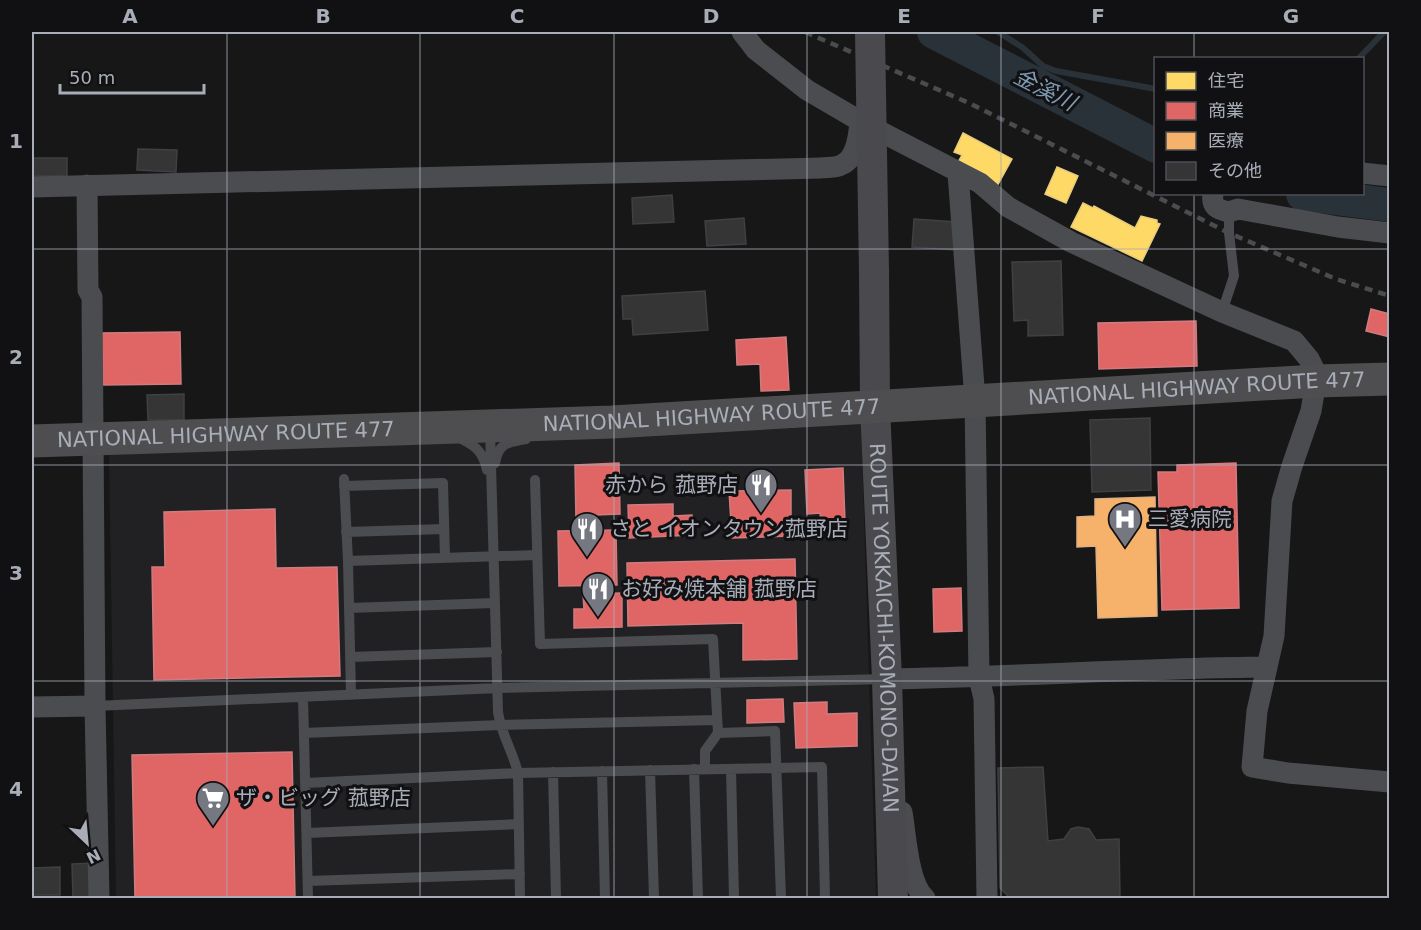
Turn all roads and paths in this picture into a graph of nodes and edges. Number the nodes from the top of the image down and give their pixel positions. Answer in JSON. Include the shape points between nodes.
{"nodes":[{"id":1,"x":742,"y":32,"type":"edge"},
{"id":2,"x":870,"y":32,"type":"edge"},
{"id":3,"x":860,"y":121,"type":"junction"},
{"id":4,"x":958,"y":173,"type":"junction"},
{"id":5,"x":1364,"y":173,"type":"edge"},
{"id":6,"x":1389,"y":176,"type":"edge"},
{"id":7,"x":87,"y":185,"type":"junction"},
{"id":8,"x":32,"y":187,"type":"edge"},
{"id":9,"x":1213,"y":195,"type":"edge"},
{"id":10,"x":1229,"y":212,"type":"junction"},
{"id":11,"x":1389,"y":234,"type":"edge"},
{"id":12,"x":1222,"y":312,"type":"junction"},
{"id":13,"x":1389,"y":379,"type":"edge"},
{"id":14,"x":1316,"y":381,"type":"junction"},
{"id":15,"x":975,"y":400,"type":"junction"},
{"id":16,"x":875,"y":406,"type":"junction"},
{"id":17,"x":612,"y":422,"type":"junction"},
{"id":18,"x":490,"y":426,"type":"junction"},
{"id":19,"x":404,"y":429,"type":"junction"},
{"id":20,"x":94,"y":439,"type":"junction"},
{"id":21,"x":32,"y":441,"type":"edge"},
{"id":22,"x":535,"y":480,"type":"dead end"},
{"id":23,"x":491,"y":488,"type":"junction"},
{"id":24,"x":444,"y":529,"type":"junction"},
{"id":25,"x":346,"y":531,"type":"junction"},
{"id":26,"x":537,"y":555,"type":"junction"},
{"id":27,"x":445,"y":558,"type":"junction"},
{"id":28,"x":494,"y":558,"type":"junction"},
{"id":29,"x":348,"y":561,"type":"junction"},
{"id":30,"x":495,"y":603,"type":"junction"},
{"id":31,"x":349,"y":608,"type":"junction"},
{"id":32,"x":496,"y":652,"type":"junction"},
{"id":33,"x":350,"y":657,"type":"junction"},
{"id":34,"x":1267,"y":667,"type":"junction"},
{"id":35,"x":979,"y":677,"type":"junction"},
{"id":36,"x":846,"y":681,"type":"junction"},
{"id":37,"x":715,"y":683,"type":"junction"},
{"id":38,"x":879,"y":684,"type":"junction"},
{"id":39,"x":498,"y":688,"type":"junction"},
{"id":40,"x":351,"y":695,"type":"junction"},
{"id":41,"x":303,"y":697,"type":"junction"},
{"id":42,"x":95,"y":706,"type":"junction"},
{"id":43,"x":32,"y":707,"type":"edge"},
{"id":44,"x":717,"y":720,"type":"junction"},
{"id":45,"x":500,"y":725,"type":"junction"},
{"id":46,"x":304,"y":733,"type":"junction"},
{"id":47,"x":718,"y":733,"type":"junction"},
{"id":48,"x":889,"y":734,"type":"junction"},
{"id":49,"x":777,"y":768,"type":"junction"},
{"id":50,"x":700,"y":769,"type":"junction"},
{"id":51,"x":730,"y":769,"type":"junction"},
{"id":52,"x":650,"y":770,"type":"junction"},
{"id":53,"x":602,"y":771,"type":"junction"},
{"id":54,"x":553,"y":772,"type":"junction"},
{"id":55,"x":518,"y":773,"type":"junction"},
{"id":56,"x":1389,"y":782,"type":"edge"},
{"id":57,"x":305,"y":783,"type":"junction"},
{"id":58,"x":519,"y":824,"type":"junction"},
{"id":59,"x":307,"y":832,"type":"junction"},
{"id":60,"x":520,"y":874,"type":"junction"},
{"id":61,"x":308,"y":881,"type":"junction"},
{"id":62,"x":886,"y":895,"type":"edge"},
{"id":63,"x":99,"y":898,"type":"edge"},
{"id":64,"x":309,"y":898,"type":"edge"},
{"id":65,"x":520,"y":898,"type":"edge"},
{"id":66,"x":556,"y":898,"type":"edge"},
{"id":67,"x":606,"y":898,"type":"edge"},
{"id":68,"x":654,"y":898,"type":"edge"},
{"id":69,"x":698,"y":898,"type":"edge"},
{"id":70,"x":734,"y":898,"type":"edge"},
{"id":71,"x":781,"y":898,"type":"edge"},
{"id":72,"x":825,"y":898,"type":"edge"},
{"id":73,"x":925,"y":898,"type":"edge"},
{"id":74,"x":987,"y":898,"type":"edge"}],
"edges":[{"from":1,"to":3,"type":"street","via":[[756,50],[807,90]]},
{"from":2,"to":16,"type":"main road","name":"ROUTE YOKKAICHI-KOMONO-DAIAN","bridge":true},
{"from":3,"to":4,"type":"street"},
{"from":3,"to":7,"type":"street","via":[[859,141],[849,158],[842,165],[821,168]]},
{"from":4,"to":12,"type":"street","via":[[1071,242]]},
{"from":4,"to":15,"type":"street"},
{"from":5,"to":6,"type":"street"},
{"from":7,"to":8,"type":"street"},
{"from":7,"to":20,"type":"street"},
{"from":9,"to":10,"type":"street","via":[[1216,208]]},
{"from":10,"to":11,"type":"street","via":[[1238,208]]},
{"from":10,"to":12,"type":"lane","via":[[1234,276]]},
{"from":12,"to":14,"type":"street","via":[[1294,341],[1309,359]]},
{"from":13,"to":14,"type":"highway","name":"NATIONAL HIGHWAY ROUTE 477"},
{"from":14,"to":15,"type":"highway","name":"NATIONAL HIGHWAY ROUTE 477"},
{"from":14,"to":34,"type":"street","via":[[1311,411],[1282,501],[1276,616]]},
{"from":15,"to":16,"type":"highway","name":"NATIONAL HIGHWAY ROUTE 477"},
{"from":15,"to":35,"type":"street"},
{"from":16,"to":17,"type":"highway","name":"NATIONAL HIGHWAY ROUTE 477"},
{"from":16,"to":38,"type":"main road","name":"ROUTE YOKKAICHI-KOMONO-DAIAN"},
{"from":17,"to":18,"type":"highway","name":"NATIONAL HIGHWAY ROUTE 477"},
{"from":17,"to":23,"type":"lane","via":[[504,444],[497,452]]},
{"from":18,"to":19,"type":"highway","name":"NATIONAL HIGHWAY ROUTE 477"},
{"from":18,"to":23,"type":"lane"},
{"from":19,"to":20,"type":"highway","name":"NATIONAL HIGHWAY ROUTE 477"},
{"from":19,"to":23,"type":"lane","via":[[452,435],[474,444],[482,453]]},
{"from":20,"to":21,"type":"highway","name":"NATIONAL HIGHWAY ROUTE 477"},
{"from":20,"to":42,"type":"street"},
{"from":22,"to":26,"type":"lane"},
{"from":23,"to":28,"type":"lane"},
{"from":24,"to":25,"type":"lane"},
{"from":24,"to":25,"type":"lane","via":[[443,483],[344,483]]},
{"from":24,"to":27,"type":"lane"},
{"from":25,"to":29,"type":"lane"},
{"from":26,"to":28,"type":"lane"},
{"from":26,"to":37,"type":"lane","via":[[540,644],[713,639]]},
{"from":27,"to":28,"type":"lane"},
{"from":27,"to":29,"type":"lane"},
{"from":28,"to":30,"type":"lane"},
{"from":29,"to":31,"type":"lane"},
{"from":30,"to":31,"type":"lane"},
{"from":30,"to":32,"type":"lane"},
{"from":31,"to":33,"type":"lane"},
{"from":32,"to":33,"type":"lane"},
{"from":32,"to":39,"type":"lane"},
{"from":33,"to":40,"type":"lane"},
{"from":34,"to":35,"type":"street"},
{"from":34,"to":56,"type":"street","via":[[1251,767]]},
{"from":35,"to":38,"type":"street"},
{"from":35,"to":74,"type":"street","via":[[984,699]]},
{"from":36,"to":37,"type":"lane"},
{"from":36,"to":38,"type":"lane"},
{"from":36,"to":38,"type":"lane"},
{"from":37,"to":39,"type":"lane"},
{"from":37,"to":44,"type":"lane"},
{"from":38,"to":48,"type":"main road","name":"ROUTE YOKKAICHI-KOMONO-DAIAN"},
{"from":39,"to":40,"type":"lane"},
{"from":39,"to":45,"type":"lane"},
{"from":40,"to":41,"type":"lane"},
{"from":41,"to":42,"type":"lane"},
{"from":41,"to":46,"type":"lane"},
{"from":42,"to":43,"type":"street"},
{"from":42,"to":63,"type":"street"},
{"from":44,"to":45,"type":"lane"},
{"from":44,"to":47,"type":"lane"},
{"from":45,"to":46,"type":"lane"},
{"from":45,"to":55,"type":"lane"},
{"from":46,"to":57,"type":"lane"},
{"from":47,"to":49,"type":"lane","via":[[775,731]]},
{"from":47,"to":50,"type":"lane","via":[[705,751]]},
{"from":48,"to":62,"type":"main road","name":"ROUTE YOKKAICHI-KOMONO-DAIAN"},
{"from":48,"to":73,"type":"street","via":[[913,879]]},
{"from":49,"to":51,"type":"lane"},
{"from":49,"to":71,"type":"lane"},
{"from":49,"to":72,"type":"lane","via":[[822,767]]},
{"from":50,"to":51,"type":"lane"},
{"from":50,"to":52,"type":"lane"},
{"from":50,"to":69,"type":"lane"},
{"from":51,"to":70,"type":"lane"},
{"from":52,"to":53,"type":"lane"},
{"from":52,"to":68,"type":"lane"},
{"from":53,"to":54,"type":"lane"},
{"from":53,"to":67,"type":"lane"},
{"from":54,"to":55,"type":"lane"},
{"from":54,"to":66,"type":"lane"},
{"from":55,"to":57,"type":"lane"},
{"from":55,"to":58,"type":"lane"},
{"from":57,"to":59,"type":"lane"},
{"from":58,"to":59,"type":"lane"},
{"from":58,"to":60,"type":"lane"},
{"from":59,"to":61,"type":"lane"},
{"from":60,"to":61,"type":"lane"},
{"from":60,"to":65,"type":"lane"},
{"from":61,"to":64,"type":"lane"}]}
